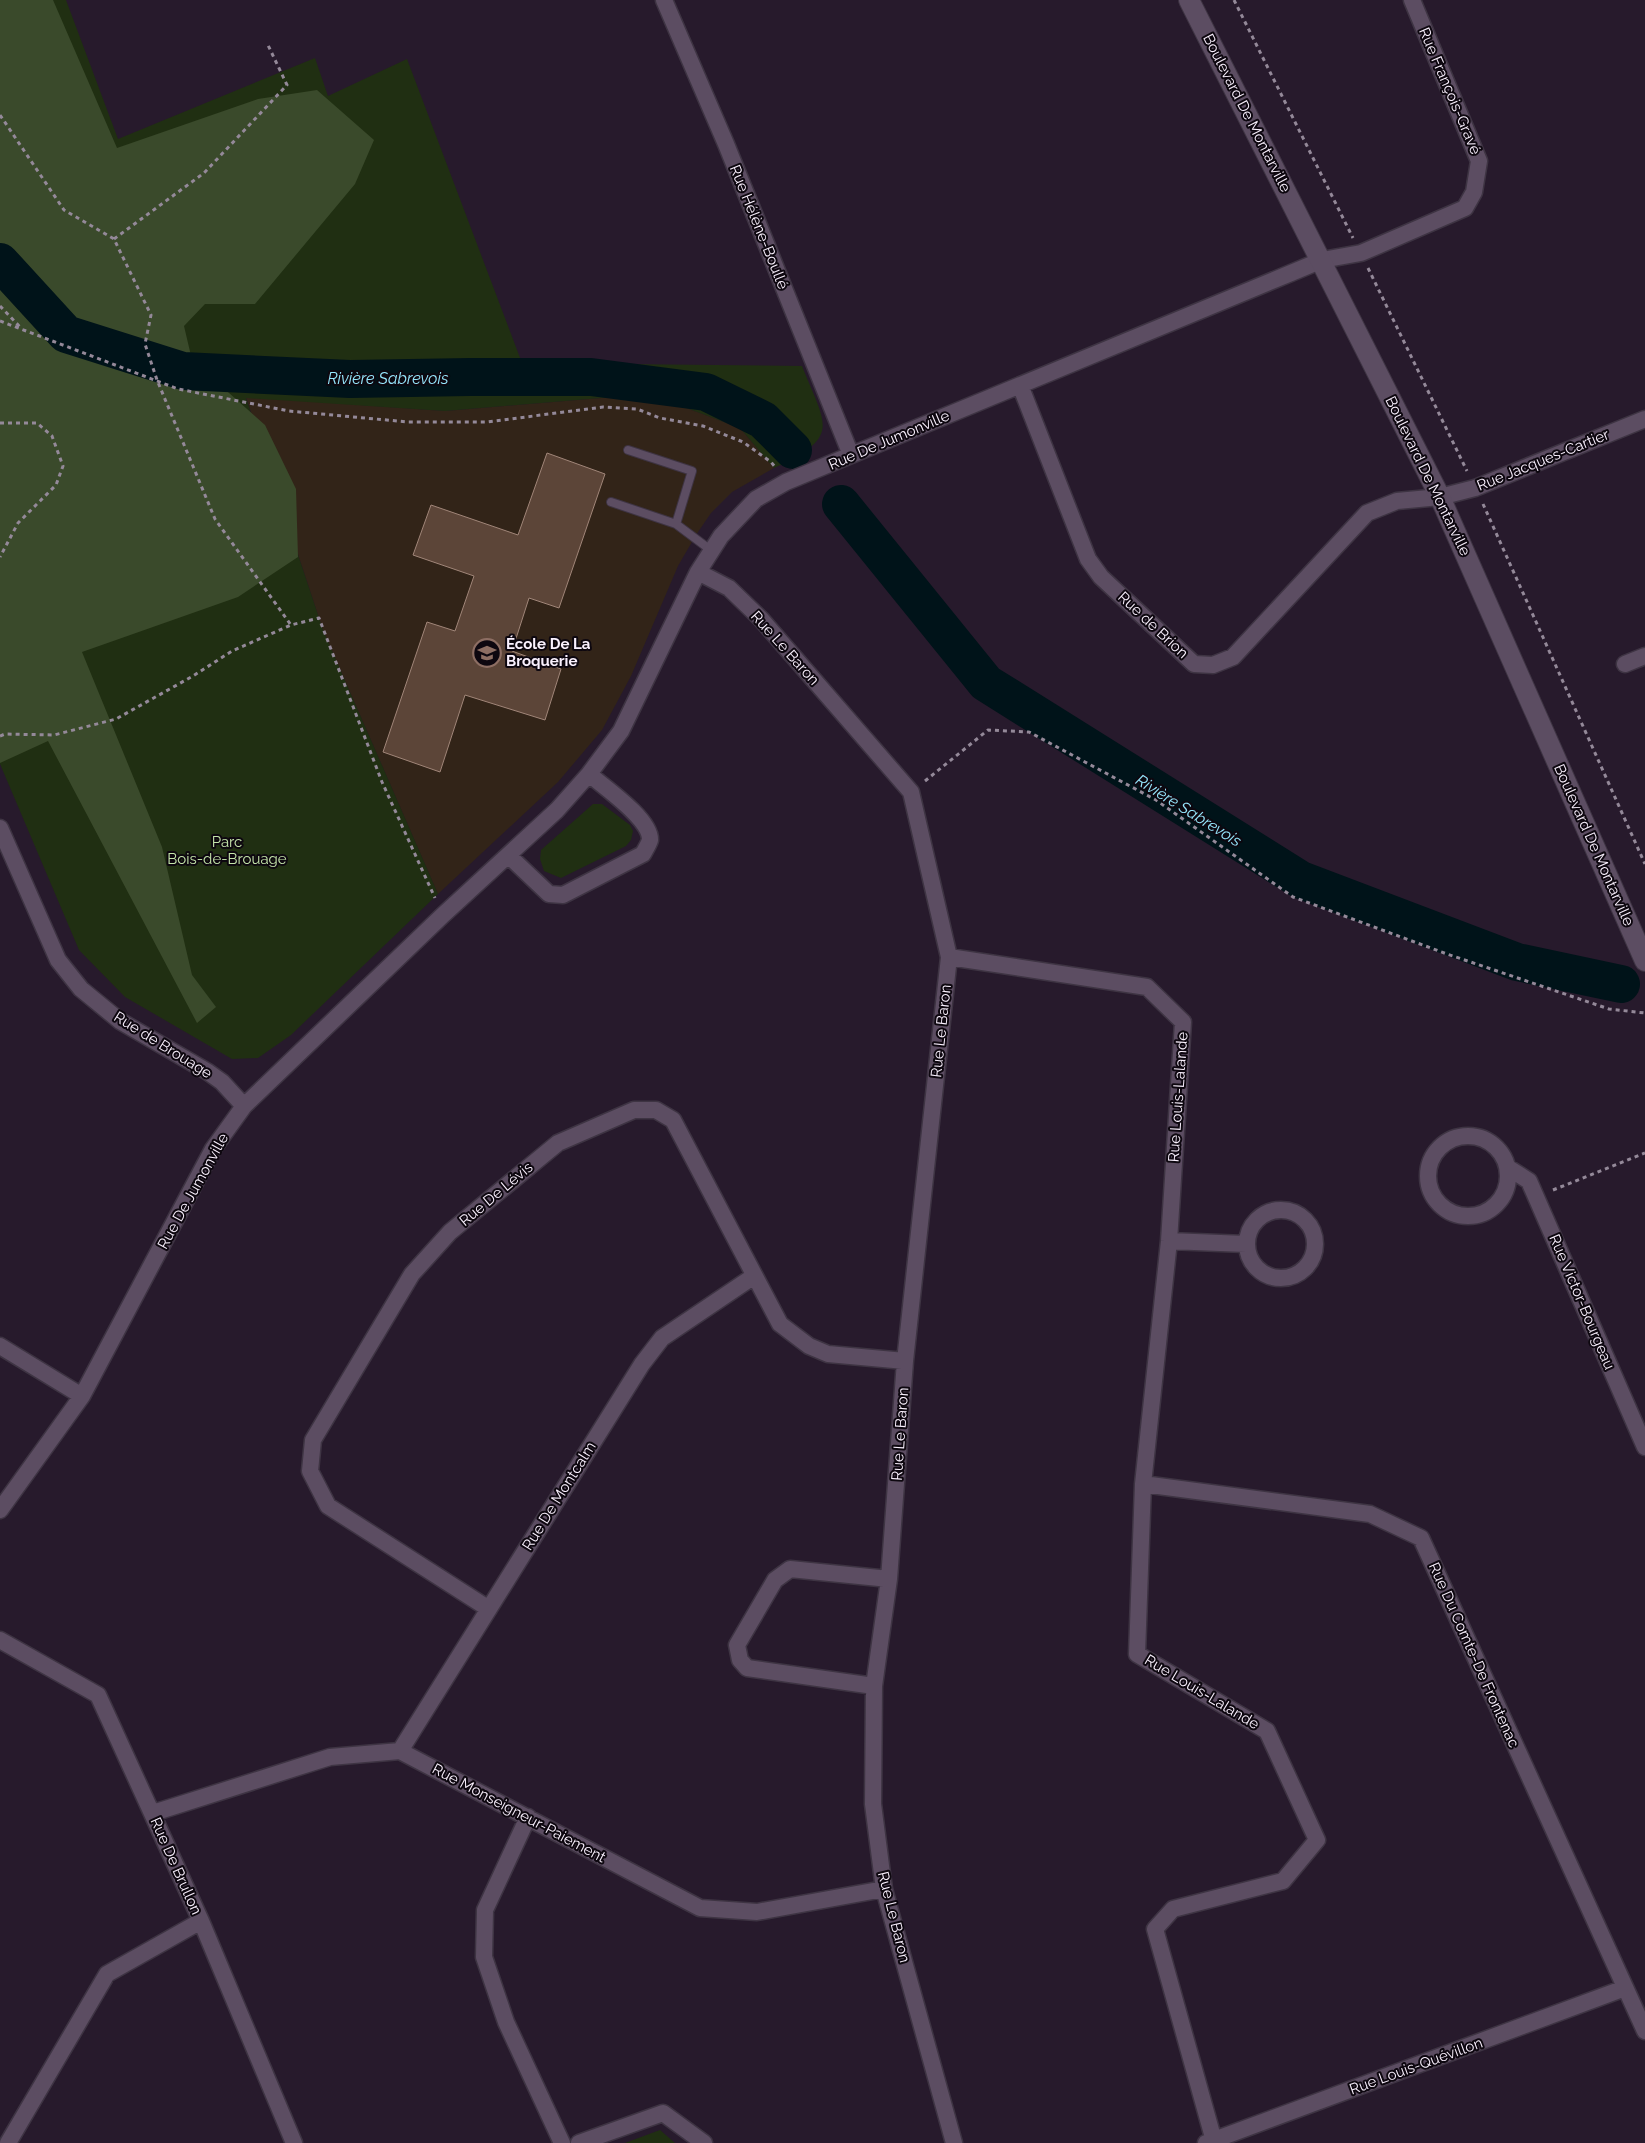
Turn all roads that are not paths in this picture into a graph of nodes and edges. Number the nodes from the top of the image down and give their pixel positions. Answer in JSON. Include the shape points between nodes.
{"nodes":[{"id":1,"x":1189,"y":0,"type":"edge"},
{"id":2,"x":1412,"y":0,"type":"edge"},
{"id":3,"x":666,"y":1,"type":"edge"},
{"id":4,"x":1322,"y":260,"type":"junction"},
{"id":5,"x":1020,"y":385,"type":"junction"},
{"id":6,"x":1645,"y":418,"type":"edge"},
{"id":7,"x":628,"y":450,"type":"dead end"},
{"id":8,"x":851,"y":455,"type":"junction"},
{"id":9,"x":1440,"y":497,"type":"junction"},
{"id":10,"x":611,"y":502,"type":"dead end"},
{"id":11,"x":676,"y":524,"type":"junction"},
{"id":12,"x":712,"y":551,"type":"junction"},
{"id":13,"x":698,"y":572,"type":"junction"},
{"id":14,"x":1645,"y":656,"type":"edge"},
{"id":15,"x":1625,"y":664,"type":"dead end"},
{"id":16,"x":589,"y":774,"type":"junction"},
{"id":17,"x":0,"y":828,"type":"edge"},
{"id":18,"x":509,"y":856,"type":"junction"},
{"id":19,"x":949,"y":957,"type":"junction"},
{"id":20,"x":1645,"y":961,"type":"edge"},
{"id":21,"x":244,"y":1106,"type":"junction"},
{"id":22,"x":1507,"y":1167,"type":"junction"},
{"id":23,"x":1169,"y":1241,"type":"junction"},
{"id":24,"x":1246,"y":1244,"type":"junction"},
{"id":25,"x":754,"y":1276,"type":"junction"},
{"id":26,"x":0,"y":1346,"type":"edge"},
{"id":27,"x":905,"y":1361,"type":"junction"},
{"id":28,"x":82,"y":1396,"type":"junction"},
{"id":29,"x":1645,"y":1448,"type":"edge"},
{"id":30,"x":1143,"y":1484,"type":"junction"},
{"id":31,"x":0,"y":1510,"type":"edge"},
{"id":32,"x":889,"y":1580,"type":"junction"},
{"id":33,"x":489,"y":1609,"type":"junction"},
{"id":34,"x":0,"y":1640,"type":"edge"},
{"id":35,"x":874,"y":1686,"type":"junction"},
{"id":36,"x":400,"y":1751,"type":"junction"},
{"id":37,"x":152,"y":1813,"type":"junction"},
{"id":38,"x":528,"y":1817,"type":"junction"},
{"id":39,"x":884,"y":1889,"type":"junction"},
{"id":40,"x":201,"y":1922,"type":"junction"},
{"id":41,"x":1625,"y":1988,"type":"junction"},
{"id":42,"x":1645,"y":2031,"type":"edge"},
{"id":43,"x":1210,"y":2142,"type":"edge"},
{"id":44,"x":8,"y":2143,"type":"edge"},
{"id":45,"x":294,"y":2143,"type":"edge"},
{"id":46,"x":562,"y":2143,"type":"edge"},
{"id":47,"x":579,"y":2143,"type":"edge"},
{"id":48,"x":704,"y":2143,"type":"edge"},
{"id":49,"x":954,"y":2143,"type":"edge"}],
"edges":[{"from":1,"to":4,"type":"street","name":"Boulevard De Montarville"},
{"from":2,"to":4,"type":"street","name":"Rue François-Gravé","via":[[1479,161],[1474,192],[1465,208],[1361,253]]},
{"from":3,"to":8,"type":"street","name":"Rue Hélène-Boullé"},
{"from":4,"to":5,"type":"street","name":"Rue De Jumonville"},
{"from":4,"to":9,"type":"street","name":"Boulevard De Montarville"},
{"from":5,"to":8,"type":"street","name":"Rue De Jumonville"},
{"from":5,"to":9,"type":"street","name":"Rue de Brion","via":[[1088,559],[1101,577],[1194,664],[1214,665],[1232,656],[1368,513],[1397,501]]},
{"from":6,"to":9,"type":"street","name":"Rue Jacques-Cartier","via":[[1475,488]]},
{"from":7,"to":11,"type":"lane","via":[[692,471]]},
{"from":8,"to":12,"type":"street","name":"Rue De Jumonville","via":[[786,482],[756,499],[721,536]]},
{"from":9,"to":20,"type":"street","name":"Boulevard De Montarville"},
{"from":10,"to":11,"type":"lane"},
{"from":11,"to":12,"type":"lane"},
{"from":12,"to":13,"type":"street","name":"Rue De Jumonville"},
{"from":13,"to":16,"type":"street","name":"Rue De Jumonville","via":[[621,731]]},
{"from":13,"to":19,"type":"street","name":"Rue Le Baron","via":[[729,588],[761,619],[911,792]]},
{"from":14,"to":15,"type":"street"},
{"from":16,"to":18,"type":"street","name":"Rue De Jumonville","via":[[558,810]]},
{"from":16,"to":18,"type":"street","via":[[648,829],[650,841],[643,854],[563,895],[549,894]]},
{"from":17,"to":21,"type":"street","name":"Rue de Brouage","via":[[58,960],[81,989],[120,1021],[222,1082]]},
{"from":18,"to":21,"type":"street","name":"Rue De Jumonville","via":[[442,915]]},
{"from":19,"to":23,"type":"street","name":"Rue Louis-Lalande","via":[[1146,988],[1183,1022]]},
{"from":19,"to":27,"type":"street","name":"Rue Le Baron"},
{"from":21,"to":28,"type":"street","name":"Rue De Jumonville","via":[[213,1149]]},
{"from":22,"to":22,"type":"street","name":"Rue Victor-Bourgeau","via":[[1508,1180],[1497,1204],[1474,1215],[1460,1215],[1443,1206],[1431,1191],[1428,1178],[1436,1153],[1456,1138],[1469,1136],[1482,1138],[1494,1145]]},
{"from":22,"to":29,"type":"street","name":"Rue Victor-Bourgeau","via":[[1529,1181]]},
{"from":23,"to":24,"type":"street"},
{"from":23,"to":30,"type":"street","name":"Rue Louis-Lalande"},
{"from":24,"to":24,"type":"street","via":[[1254,1266],[1269,1276],[1286,1278],[1306,1267],[1315,1246],[1310,1225],[1292,1211],[1281,1209],[1270,1211],[1252,1223]]},
{"from":25,"to":27,"type":"street","name":"Rue De Lévis","via":[[780,1324],[809,1346],[828,1354]]},
{"from":25,"to":33,"type":"street","name":"Rue De Montcalm","via":[[662,1338],[642,1364]]},
{"from":25,"to":33,"type":"street","name":"Rue De Lévis","via":[[673,1120],[656,1110],[634,1110],[558,1142],[450,1232],[412,1274],[313,1440],[310,1471],[328,1506]]},
{"from":26,"to":28,"type":"street"},
{"from":27,"to":32,"type":"street","name":"Rue Le Baron"},
{"from":28,"to":31,"type":"street","name":"Rue De Jumonville"},
{"from":30,"to":41,"type":"street","name":"Rue Du Comte-De Frontenac","via":[[1370,1514],[1421,1538]]},
{"from":30,"to":43,"type":"street","name":"Rue Louis-Lalande","via":[[1137,1654],[1267,1731],[1317,1840],[1283,1881],[1173,1909],[1155,1929]]},
{"from":32,"to":35,"type":"street","name":"Rue Le Baron"},
{"from":32,"to":35,"type":"street","via":[[790,1569],[775,1580],[737,1645],[740,1660],[747,1668]]},
{"from":33,"to":36,"type":"street","name":"Rue De Montcalm"},
{"from":34,"to":37,"type":"street","name":"Rue De Brullon","via":[[98,1695]]},
{"from":35,"to":39,"type":"street","name":"Rue Le Baron","via":[[873,1804]]},
{"from":36,"to":37,"type":"street","via":[[330,1757]]},
{"from":36,"to":38,"type":"street","name":"Rue Monseigneur-Paiement"},
{"from":37,"to":40,"type":"street","name":"Rue De Brullon"},
{"from":38,"to":39,"type":"street","name":"Rue Monseigneur-Paiement","via":[[700,1908],[757,1912]]},
{"from":38,"to":46,"type":"street","via":[[485,1910],[484,1957],[506,2022]]},
{"from":39,"to":49,"type":"street","name":"Rue Le Baron"},
{"from":40,"to":44,"type":"street","via":[[107,1974]]},
{"from":40,"to":45,"type":"street","name":"Rue De Brullon"},
{"from":41,"to":42,"type":"street","name":"Rue Du Comte-De Frontenac"},
{"from":41,"to":43,"type":"street","name":"Rue Louis-Quévillon"},
{"from":47,"to":48,"type":"street","via":[[663,2113]]}]}
